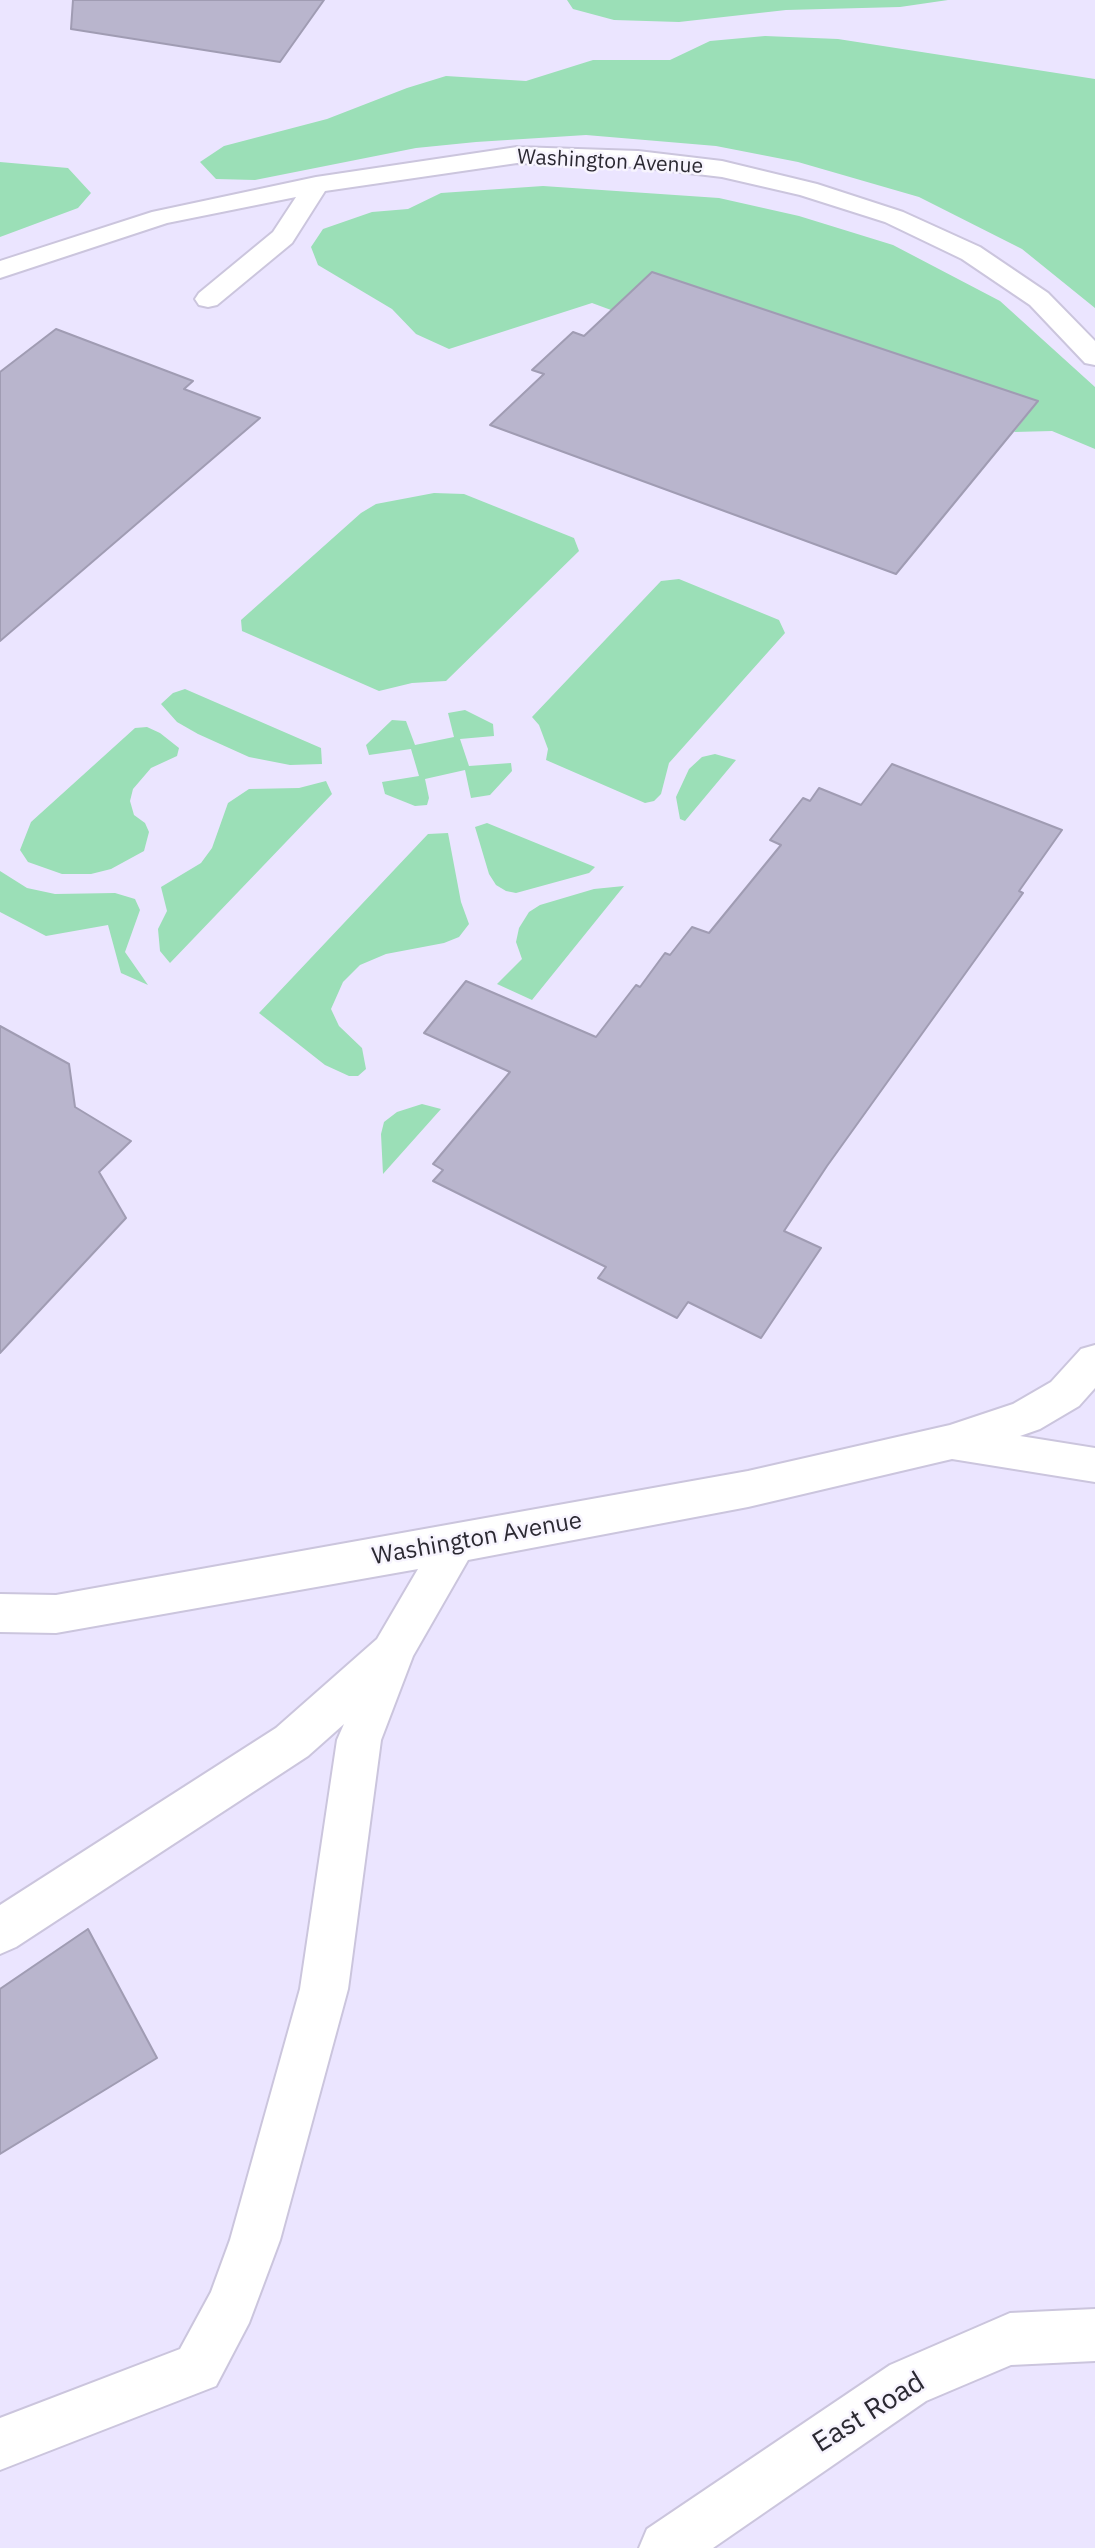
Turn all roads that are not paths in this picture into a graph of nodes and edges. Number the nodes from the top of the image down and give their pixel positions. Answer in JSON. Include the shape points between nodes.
{"nodes":[{"id":1,"x":316,"y":185,"type":"junction"},
{"id":2,"x":0,"y":270,"type":"edge"},
{"id":3,"x":208,"y":299,"type":"dead end"},
{"id":4,"x":1095,"y":358,"type":"edge"},
{"id":5,"x":1095,"y":1361,"type":"edge"},
{"id":6,"x":1080,"y":1391,"type":"edge"},
{"id":7,"x":950,"y":1442,"type":"junction"},
{"id":8,"x":1095,"y":1465,"type":"edge"},
{"id":9,"x":455,"y":1544,"type":"junction"},
{"id":10,"x":0,"y":1613,"type":"edge"},
{"id":11,"x":395,"y":1648,"type":"junction"},
{"id":12,"x":0,"y":1931,"type":"edge"},
{"id":13,"x":1095,"y":2335,"type":"edge"},
{"id":14,"x":0,"y":2444,"type":"edge"},
{"id":15,"x":666,"y":2548,"type":"edge"}],
"edges":[{"from":1,"to":2,"type":"street","name":"Washington Avenue","via":[[161,217]]},
{"from":1,"to":3,"type":"street","via":[[283,237]]},
{"from":1,"to":4,"type":"street","name":"Washington Avenue","via":[[517,155],[638,159],[722,169],[808,189],[894,217],[971,253],[1039,299]]},
{"from":5,"to":6,"type":"street","name":"Washington Avenue"},
{"from":6,"to":7,"type":"street","name":"Washington Avenue","via":[[1026,1418]]},
{"from":7,"to":8,"type":"street","name":"Washington Avenue"},
{"from":7,"to":9,"type":"street","name":"Washington Avenue","via":[[748,1489]]},
{"from":9,"to":10,"type":"street","name":"Washington Avenue","via":[[56,1614]]},
{"from":9,"to":11,"type":"street"},
{"from":11,"to":12,"type":"street","via":[[292,1742]]},
{"from":11,"to":14,"type":"street","via":[[359,1740],[318,2012],[256,2240],[231,2305],[198,2368]]},
{"from":13,"to":15,"type":"street","name":"East Road","via":[[1010,2339],[908,2383]]}]}
